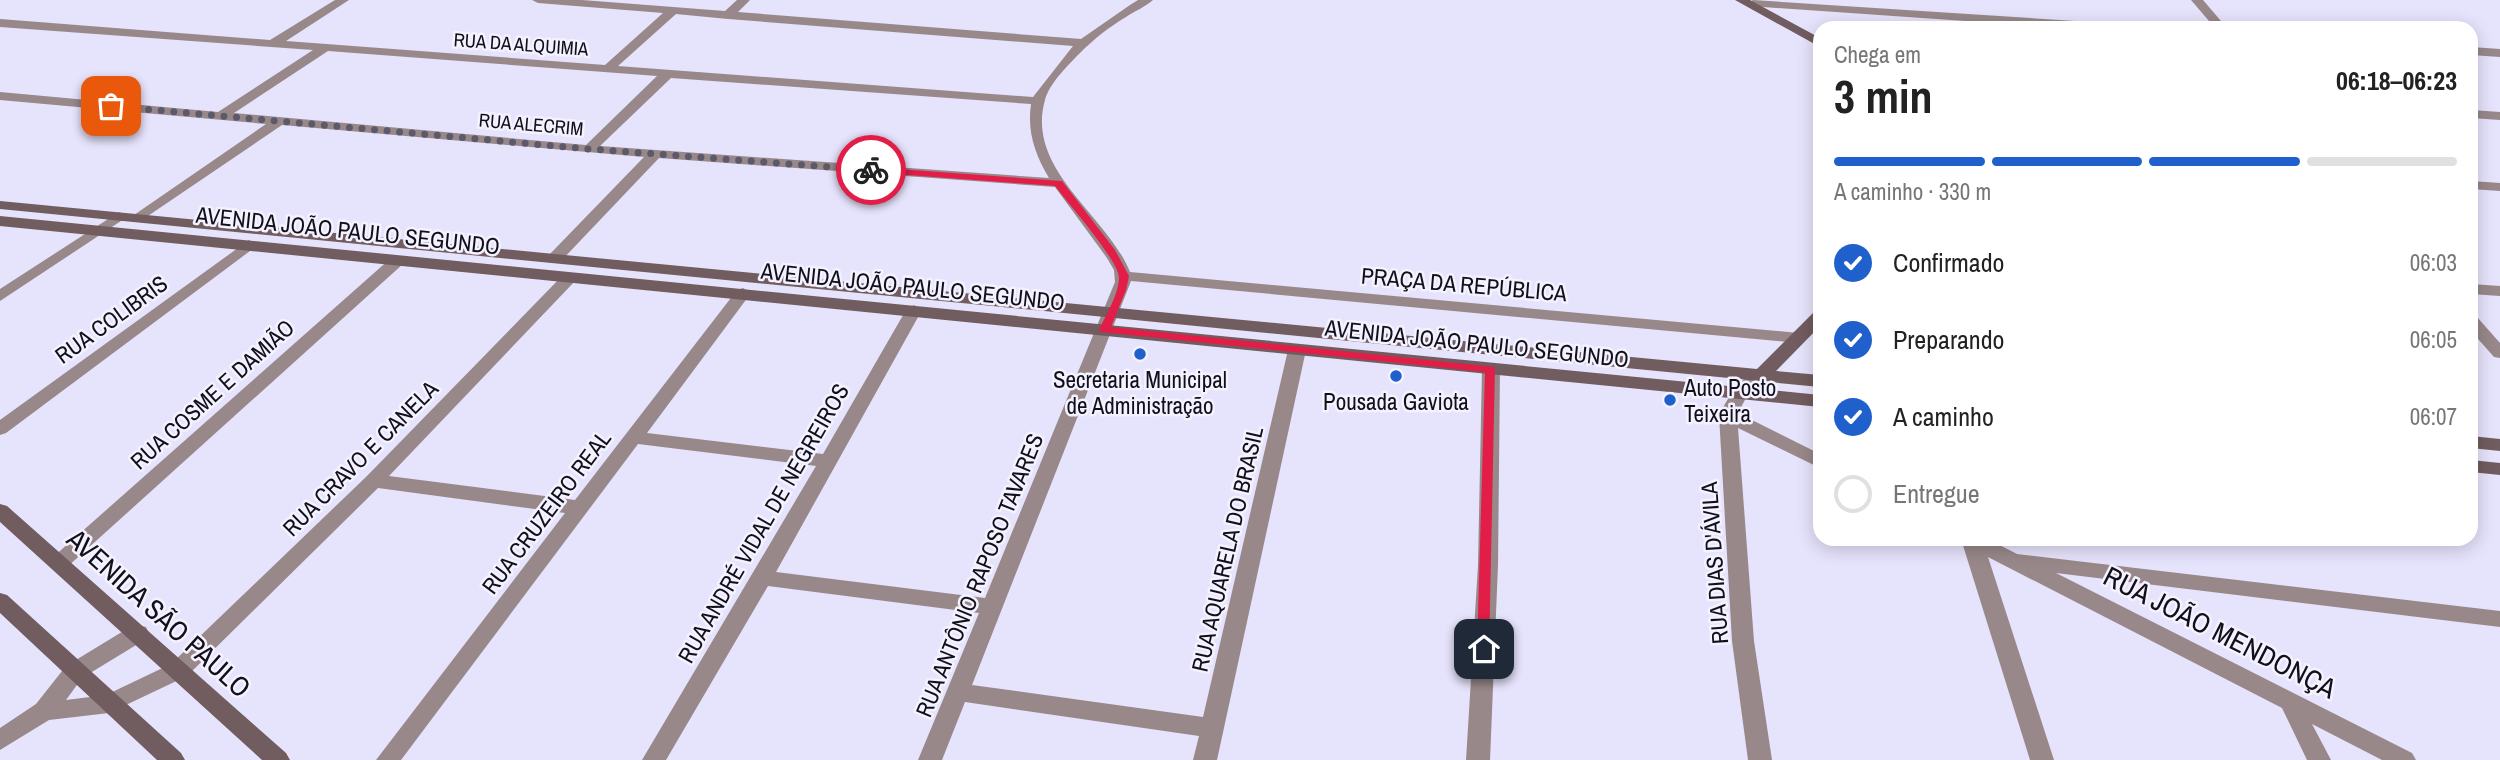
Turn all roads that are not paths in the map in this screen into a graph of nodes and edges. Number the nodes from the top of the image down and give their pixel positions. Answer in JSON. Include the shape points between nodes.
{"nodes":[{"id":1,"x":343,"y":0,"type":"edge"},
{"id":2,"x":538,"y":0,"type":"edge"},
{"id":3,"x":744,"y":0,"type":"edge"},
{"id":4,"x":1147,"y":0,"type":"edge"},
{"id":5,"x":2197,"y":0,"type":"edge"},
{"id":6,"x":1747,"y":2,"type":"edge"},
{"id":7,"x":673,"y":10,"type":"junction"},
{"id":8,"x":728,"y":15,"type":"junction"},
{"id":9,"x":2020,"y":21,"type":"edge"},
{"id":10,"x":2215,"y":21,"type":"edge"},
{"id":11,"x":2,"y":25,"type":"edge"},
{"id":12,"x":1813,"y":39,"type":"edge"},
{"id":13,"x":1083,"y":43,"type":"junction"},
{"id":14,"x":272,"y":44,"type":"junction"},
{"id":15,"x":323,"y":49,"type":"junction"},
{"id":16,"x":2478,"y":51,"type":"edge"},
{"id":17,"x":2500,"y":53,"type":"edge"},
{"id":18,"x":606,"y":70,"type":"junction"},
{"id":19,"x":666,"y":75,"type":"junction"},
{"id":20,"x":0,"y":96,"type":"edge"},
{"id":21,"x":1038,"y":101,"type":"junction"},
{"id":22,"x":2478,"y":114,"type":"edge"},
{"id":23,"x":222,"y":115,"type":"junction"},
{"id":24,"x":2500,"y":116,"type":"edge"},
{"id":25,"x":281,"y":120,"type":"junction"},
{"id":26,"x":589,"y":149,"type":"junction"},
{"id":27,"x":655,"y":154,"type":"junction"},
{"id":28,"x":1058,"y":183,"type":"junction"},
{"id":29,"x":2478,"y":185,"type":"edge"},
{"id":30,"x":2500,"y":187,"type":"edge"},
{"id":31,"x":0,"y":205,"type":"edge"},
{"id":32,"x":119,"y":216,"type":"junction"},
{"id":33,"x":139,"y":218,"type":"junction"},
{"id":34,"x":0,"y":221,"type":"edge"},
{"id":35,"x":98,"y":231,"type":"junction"},
{"id":36,"x":249,"y":245,"type":"junction"},
{"id":37,"x":555,"y":258,"type":"junction"},
{"id":38,"x":397,"y":261,"type":"junction"},
{"id":39,"x":571,"y":276,"type":"junction"},
{"id":40,"x":1124,"y":276,"type":"junction"},
{"id":41,"x":2478,"y":289,"type":"edge"},
{"id":42,"x":2500,"y":291,"type":"edge"},
{"id":43,"x":743,"y":293,"type":"junction"},
{"id":44,"x":0,"y":296,"type":"edge"},
{"id":45,"x":914,"y":310,"type":"junction"},
{"id":46,"x":1108,"y":321,"type":"junction"},
{"id":47,"x":1813,"y":324,"type":"edge"},
{"id":48,"x":2478,"y":329,"type":"edge"},
{"id":49,"x":1800,"y":338,"type":"junction"},
{"id":50,"x":1297,"y":350,"type":"junction"},
{"id":51,"x":2500,"y":353,"type":"edge"},
{"id":52,"x":1491,"y":369,"type":"junction"},
{"id":53,"x":1762,"y":375,"type":"junction"},
{"id":54,"x":1813,"y":380,"type":"edge"},
{"id":55,"x":1740,"y":393,"type":"junction"},
{"id":56,"x":1813,"y":400,"type":"edge"},
{"id":57,"x":1728,"y":415,"type":"junction"},
{"id":58,"x":0,"y":429,"type":"edge"},
{"id":59,"x":632,"y":437,"type":"junction"},
{"id":60,"x":2478,"y":443,"type":"edge"},
{"id":61,"x":2500,"y":445,"type":"edge"},
{"id":62,"x":1813,"y":458,"type":"edge"},
{"id":63,"x":828,"y":461,"type":"junction"},
{"id":64,"x":2478,"y":467,"type":"edge"},
{"id":65,"x":2500,"y":469,"type":"edge"},
{"id":66,"x":374,"y":481,"type":"junction"},
{"id":67,"x":581,"y":508,"type":"junction"},
{"id":68,"x":0,"y":511,"type":"edge"},
{"id":69,"x":1974,"y":546,"type":"edge"},
{"id":70,"x":1986,"y":546,"type":"edge"},
{"id":71,"x":2017,"y":561,"type":"junction"},
{"id":72,"x":59,"y":563,"type":"junction"},
{"id":73,"x":762,"y":578,"type":"junction"},
{"id":74,"x":0,"y":601,"type":"edge"},
{"id":75,"x":992,"y":607,"type":"junction"},
{"id":76,"x":2500,"y":619,"type":"edge"},
{"id":77,"x":138,"y":633,"type":"junction"},
{"id":78,"x":179,"y":670,"type":"junction"},
{"id":79,"x":74,"y":671,"type":"junction"},
{"id":80,"x":960,"y":692,"type":"junction"},
{"id":81,"x":2289,"y":700,"type":"junction"},
{"id":82,"x":110,"y":704,"type":"junction"},
{"id":83,"x":44,"y":711,"type":"junction"},
{"id":84,"x":1212,"y":728,"type":"junction"},
{"id":85,"x":0,"y":740,"type":"edge"},
{"id":86,"x":173,"y":760,"type":"edge"},
{"id":87,"x":278,"y":760,"type":"edge"},
{"id":88,"x":388,"y":760,"type":"edge"},
{"id":89,"x":654,"y":760,"type":"edge"},
{"id":90,"x":930,"y":760,"type":"edge"},
{"id":91,"x":1205,"y":760,"type":"edge"},
{"id":92,"x":1478,"y":760,"type":"edge"},
{"id":93,"x":1760,"y":760,"type":"edge"},
{"id":94,"x":2042,"y":760,"type":"edge"},
{"id":95,"x":2319,"y":760,"type":"edge"},
{"id":96,"x":2404,"y":760,"type":"edge"}],
"edges":[{"from":1,"to":14,"type":"street"},
{"from":2,"to":7,"type":"street"},
{"from":3,"to":8,"type":"street"},
{"from":4,"to":13,"type":"street","via":[[1104,24]]},
{"from":5,"to":10,"type":"street"},
{"from":6,"to":9,"type":"street"},
{"from":6,"to":12,"type":"main road"},
{"from":7,"to":8,"type":"street"},
{"from":7,"to":18,"type":"street"},
{"from":8,"to":13,"type":"street"},
{"from":11,"to":14,"type":"street","name":"RUA DA ALQUIMIA"},
{"from":13,"to":21,"type":"street"},
{"from":14,"to":15,"type":"street","name":"RUA DA ALQUIMIA"},
{"from":15,"to":18,"type":"street","name":"RUA DA ALQUIMIA"},
{"from":15,"to":23,"type":"street"},
{"from":16,"to":17,"type":"street"},
{"from":18,"to":19,"type":"street","name":"RUA DA ALQUIMIA"},
{"from":19,"to":21,"type":"street","name":"RUA DA ALQUIMIA"},
{"from":19,"to":26,"type":"street"},
{"from":20,"to":23,"type":"street","name":"RUA ALECRIM"},
{"from":21,"to":28,"type":"street","via":[[1043,156]]},
{"from":22,"to":24,"type":"street"},
{"from":23,"to":25,"type":"street","name":"RUA ALECRIM"},
{"from":25,"to":26,"type":"street","name":"RUA ALECRIM"},
{"from":25,"to":33,"type":"street"},
{"from":26,"to":27,"type":"street","name":"RUA ALECRIM"},
{"from":27,"to":28,"type":"street","name":"RUA ALECRIM"},
{"from":27,"to":37,"type":"street"},
{"from":28,"to":40,"type":"street"},
{"from":29,"to":30,"type":"street"},
{"from":31,"to":32,"type":"main road","name":"AVENIDA JOÃO PAULO SEGUNDO"},
{"from":32,"to":33,"type":"main road","name":"AVENIDA JOÃO PAULO SEGUNDO"},
{"from":32,"to":35,"type":"street"},
{"from":33,"to":37,"type":"main road","name":"AVENIDA JOÃO PAULO SEGUNDO"},
{"from":34,"to":35,"type":"main road","name":"AVENIDA JOÃO PAULO SEGUNDO"},
{"from":35,"to":36,"type":"main road","name":"AVENIDA JOÃO PAULO SEGUNDO"},
{"from":35,"to":44,"type":"street"},
{"from":36,"to":38,"type":"main road","name":"AVENIDA JOÃO PAULO SEGUNDO"},
{"from":36,"to":58,"type":"street","name":"RUA COLIBRIS"},
{"from":37,"to":46,"type":"main road","name":"AVENIDA JOÃO PAULO SEGUNDO"},
{"from":38,"to":39,"type":"main road","name":"AVENIDA JOÃO PAULO SEGUNDO"},
{"from":38,"to":72,"type":"street","name":"RUA COSME E DAMIÃO"},
{"from":39,"to":43,"type":"main road","name":"AVENIDA JOÃO PAULO SEGUNDO"},
{"from":39,"to":66,"type":"street","name":"RUA CRAVO E CANELA"},
{"from":40,"to":46,"type":"street"},
{"from":40,"to":49,"type":"street","name":"PRAÇA DA REPÚBLICA"},
{"from":41,"to":42,"type":"street"},
{"from":43,"to":45,"type":"main road","name":"AVENIDA JOÃO PAULO SEGUNDO"},
{"from":43,"to":59,"type":"street","name":"RUA CRUZEIRO REAL"},
{"from":45,"to":46,"type":"main road","name":"AVENIDA JOÃO PAULO SEGUNDO"},
{"from":45,"to":63,"type":"street","name":"RUA ANDRÉ VIDAL DE NEGREIROS"},
{"from":46,"to":50,"type":"main road","name":"AVENIDA JOÃO PAULO SEGUNDO"},
{"from":46,"to":53,"type":"main road","name":"AVENIDA JOÃO PAULO SEGUNDO"},
{"from":46,"to":75,"type":"street","name":"RUA ANTÔNIO RAPOSO TAVARES"},
{"from":47,"to":49,"type":"main road"},
{"from":48,"to":51,"type":"street"},
{"from":49,"to":53,"type":"main road"},
{"from":50,"to":52,"type":"main road","name":"AVENIDA JOÃO PAULO SEGUNDO"},
{"from":50,"to":84,"type":"street","name":"RUA AQUARELA DO BRASIL"},
{"from":52,"to":55,"type":"main road","name":"AVENIDA JOÃO PAULO SEGUNDO"},
{"from":52,"to":92,"type":"street","via":[[1488,565]]},
{"from":53,"to":54,"type":"main road","name":"AVENIDA JOÃO PAULO SEGUNDO"},
{"from":53,"to":55,"type":"street"},
{"from":55,"to":56,"type":"main road","name":"AVENIDA JOÃO PAULO SEGUNDO"},
{"from":55,"to":57,"type":"street"},
{"from":57,"to":62,"type":"street"},
{"from":57,"to":93,"type":"street","name":"RUA DIAS D'ÁVILA","via":[[1743,641]]},
{"from":59,"to":63,"type":"street"},
{"from":59,"to":67,"type":"street","name":"RUA CRUZEIRO REAL"},
{"from":60,"to":61,"type":"main road"},
{"from":63,"to":73,"type":"street","name":"RUA ANDRÉ VIDAL DE NEGREIROS"},
{"from":64,"to":65,"type":"main road"},
{"from":66,"to":67,"type":"street"},
{"from":66,"to":78,"type":"street","name":"RUA CRAVO E CANELA"},
{"from":67,"to":88,"type":"street","name":"RUA CRUZEIRO REAL"},
{"from":68,"to":72,"type":"main road","name":"AVENIDA SÃO PAULO"},
{"from":69,"to":94,"type":"street"},
{"from":70,"to":71,"type":"street","name":"RUA JOÃO MENDONÇA"},
{"from":71,"to":76,"type":"street"},
{"from":71,"to":81,"type":"street","name":"RUA JOÃO MENDONÇA"},
{"from":72,"to":77,"type":"main road","name":"AVENIDA SÃO PAULO"},
{"from":73,"to":75,"type":"street"},
{"from":73,"to":89,"type":"street","name":"RUA ANDRÉ VIDAL DE NEGREIROS"},
{"from":74,"to":79,"type":"main road"},
{"from":75,"to":80,"type":"street","name":"RUA ANTÔNIO RAPOSO TAVARES"},
{"from":77,"to":78,"type":"main road","name":"AVENIDA SÃO PAULO"},
{"from":77,"to":79,"type":"street"},
{"from":78,"to":82,"type":"street","name":"RUA CRAVO E CANELA"},
{"from":78,"to":87,"type":"main road","name":"AVENIDA SÃO PAULO"},
{"from":79,"to":82,"type":"main road"},
{"from":79,"to":83,"type":"street"},
{"from":80,"to":84,"type":"street"},
{"from":80,"to":90,"type":"street","name":"RUA ANTÔNIO RAPOSO TAVARES"},
{"from":81,"to":95,"type":"street"},
{"from":81,"to":96,"type":"street","name":"RUA JOÃO MENDONÇA"},
{"from":82,"to":83,"type":"street"},
{"from":82,"to":86,"type":"main road"},
{"from":83,"to":85,"type":"street"},
{"from":84,"to":91,"type":"street","name":"RUA AQUARELA DO BRASIL"}]}
